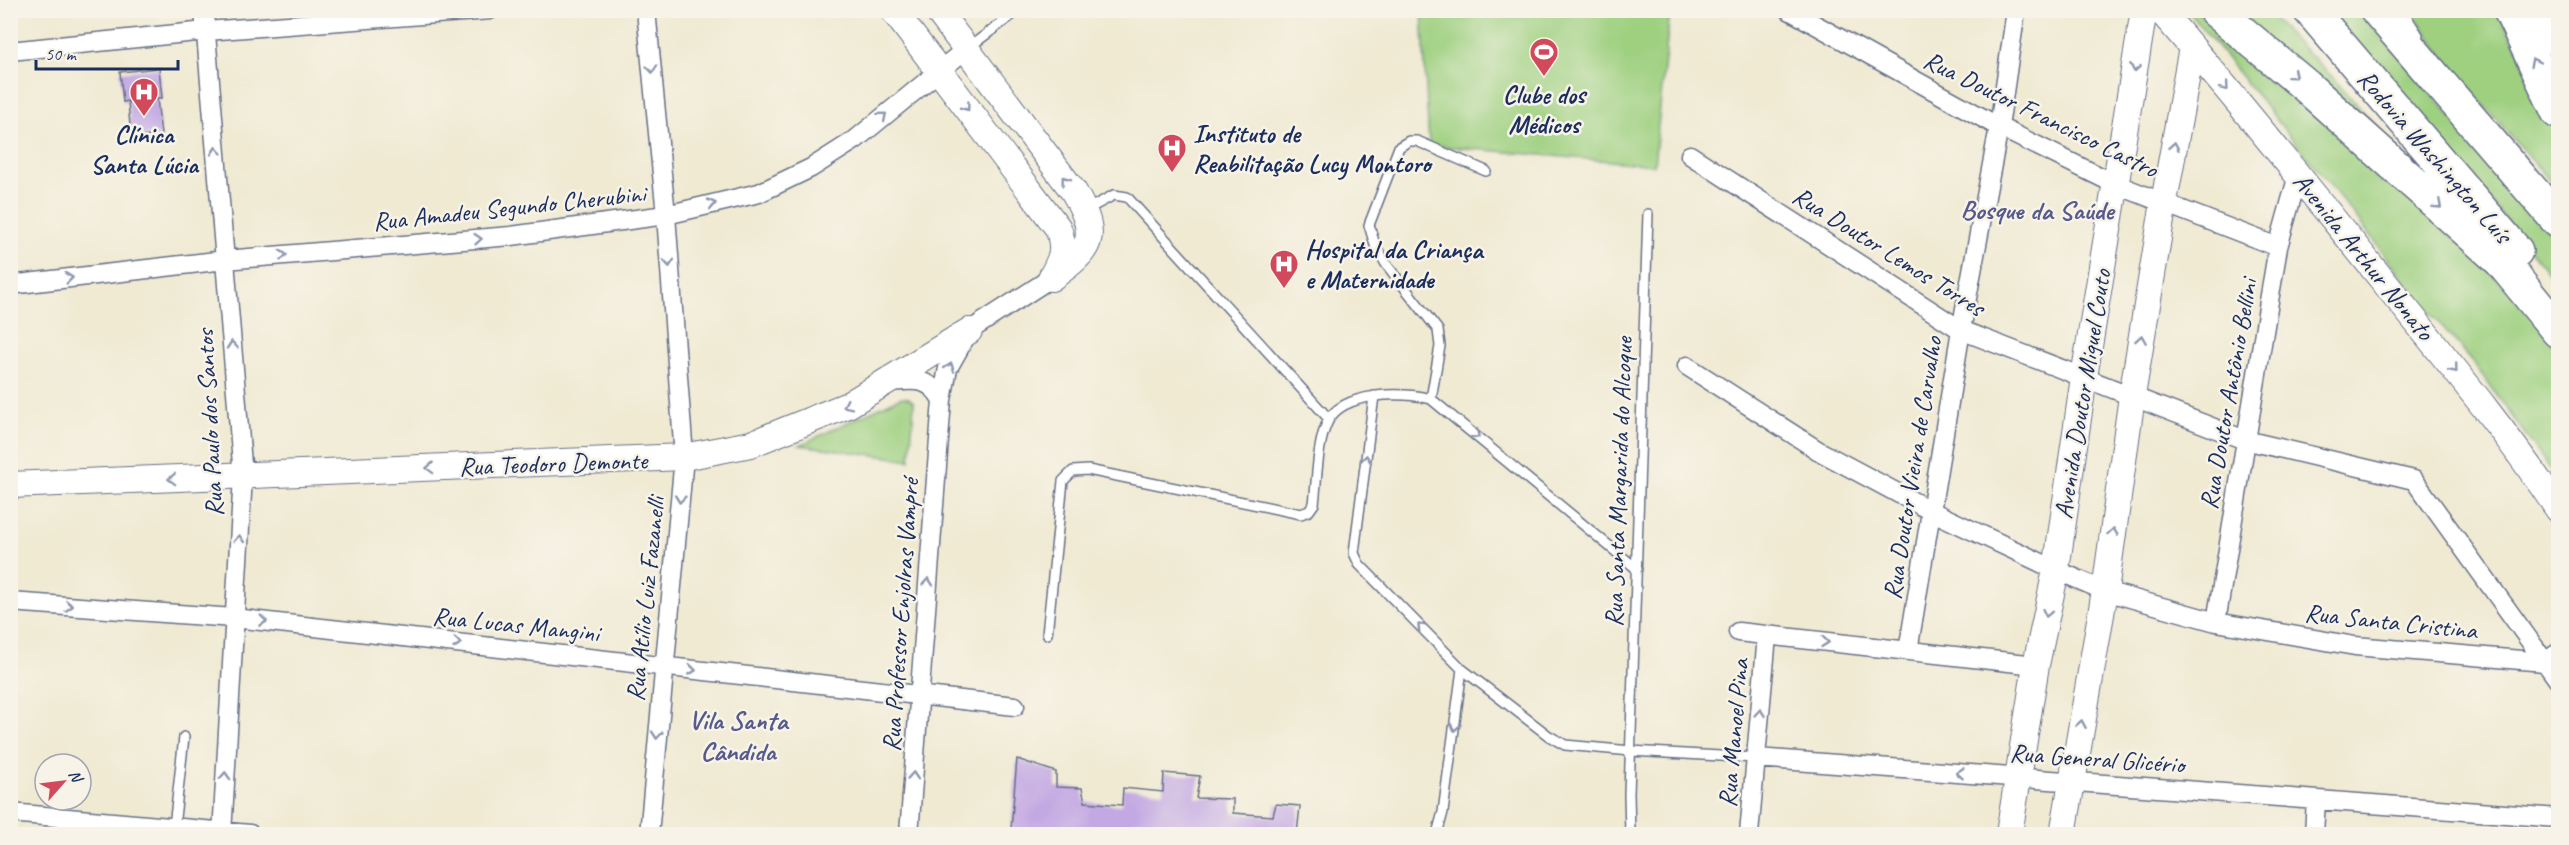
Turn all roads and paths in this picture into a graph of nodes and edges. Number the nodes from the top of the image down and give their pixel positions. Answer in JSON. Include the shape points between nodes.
{"nodes":[{"id":1,"x":204,"y":10,"type":"edge"},
{"id":2,"x":490,"y":10,"type":"edge"},
{"id":3,"x":646,"y":10,"type":"edge"},
{"id":4,"x":893,"y":10,"type":"edge"},
{"id":5,"x":937,"y":10,"type":"edge"},
{"id":6,"x":1019,"y":10,"type":"edge"},
{"id":7,"x":1789,"y":10,"type":"edge"},
{"id":8,"x":2016,"y":10,"type":"edge"},
{"id":9,"x":2144,"y":10,"type":"edge"},
{"id":10,"x":2160,"y":10,"type":"edge"},
{"id":11,"x":2216,"y":10,"type":"edge"},
{"id":12,"x":2310,"y":10,"type":"edge"},
{"id":13,"x":2377,"y":10,"type":"edge"},
{"id":14,"x":2402,"y":10,"type":"edge"},
{"id":15,"x":2510,"y":10,"type":"edge"},
{"id":16,"x":2529,"y":10,"type":"edge"},
{"id":17,"x":206,"y":31,"type":"junction"},
{"id":18,"x":2559,"y":44,"type":"edge"},
{"id":19,"x":2426,"y":46,"type":"dead end"},
{"id":20,"x":2192,"y":47,"type":"junction"},
{"id":21,"x":966,"y":49,"type":"junction"},
{"id":22,"x":10,"y":51,"type":"edge"},
{"id":23,"x":938,"y":70,"type":"junction"},
{"id":24,"x":2445,"y":74,"type":"dead end"},
{"id":25,"x":2559,"y":112,"type":"edge"},
{"id":26,"x":1999,"y":127,"type":"junction"},
{"id":27,"x":1690,"y":154,"type":"dead end"},
{"id":28,"x":2512,"y":166,"type":"junction"},
{"id":29,"x":1486,"y":171,"type":"dead end"},
{"id":30,"x":2298,"y":175,"type":"junction"},
{"id":31,"x":2115,"y":184,"type":"junction"},
{"id":32,"x":2164,"y":202,"type":"junction"},
{"id":33,"x":1084,"y":210,"type":"junction"},
{"id":34,"x":1648,"y":214,"type":"dead end"},
{"id":35,"x":666,"y":215,"type":"junction"},
{"id":36,"x":2559,"y":221,"type":"edge"},
{"id":37,"x":2278,"y":247,"type":"junction"},
{"id":38,"x":225,"y":260,"type":"junction"},
{"id":39,"x":1051,"y":278,"type":"junction"},
{"id":40,"x":10,"y":285,"type":"edge"},
{"id":41,"x":2559,"y":303,"type":"edge"},
{"id":42,"x":1961,"y":330,"type":"junction"},
{"id":43,"x":969,"y":331,"type":"junction"},
{"id":44,"x":2559,"y":331,"type":"edge"},
{"id":45,"x":1687,"y":366,"type":"dead end"},
{"id":46,"x":2084,"y":377,"type":"junction"},
{"id":47,"x":886,"y":382,"type":"junction"},
{"id":48,"x":1374,"y":396,"type":"junction"},
{"id":49,"x":2132,"y":396,"type":"junction"},
{"id":50,"x":1431,"y":399,"type":"junction"},
{"id":51,"x":942,"y":400,"type":"junction"},
{"id":52,"x":1329,"y":419,"type":"junction"},
{"id":53,"x":2245,"y":440,"type":"junction"},
{"id":54,"x":684,"y":457,"type":"junction"},
{"id":55,"x":243,"y":477,"type":"junction"},
{"id":56,"x":10,"y":485,"type":"edge"},
{"id":57,"x":2559,"y":509,"type":"edge"},
{"id":58,"x":1931,"y":511,"type":"junction"},
{"id":59,"x":1637,"y":569,"type":"junction"},
{"id":60,"x":2056,"y":570,"type":"junction"},
{"id":61,"x":2105,"y":591,"type":"junction"},
{"id":62,"x":10,"y":602,"type":"edge"},
{"id":63,"x":234,"y":618,"type":"junction"},
{"id":64,"x":2216,"y":622,"type":"junction"},
{"id":65,"x":1738,"y":632,"type":"dead end"},
{"id":66,"x":1047,"y":634,"type":"dead end"},
{"id":67,"x":1767,"y":636,"type":"junction"},
{"id":68,"x":1908,"y":651,"type":"junction"},
{"id":69,"x":2552,"y":657,"type":"edge"},
{"id":70,"x":2036,"y":664,"type":"junction"},
{"id":71,"x":663,"y":666,"type":"junction"},
{"id":72,"x":1462,"y":669,"type":"junction"},
{"id":73,"x":2559,"y":680,"type":"edge"},
{"id":74,"x":920,"y":696,"type":"junction"},
{"id":75,"x":1015,"y":706,"type":"dead end"},
{"id":76,"x":184,"y":737,"type":"dead end"},
{"id":77,"x":1631,"y":751,"type":"junction"},
{"id":78,"x":1756,"y":758,"type":"junction"},
{"id":79,"x":2019,"y":778,"type":"junction"},
{"id":80,"x":2070,"y":782,"type":"junction"},
{"id":81,"x":2316,"y":800,"type":"junction"},
{"id":82,"x":10,"y":813,"type":"edge"},
{"id":83,"x":2559,"y":818,"type":"edge"},
{"id":84,"x":174,"y":827,"type":"junction"},
{"id":85,"x":222,"y":833,"type":"edge"},
{"id":86,"x":250,"y":834,"type":"edge"},
{"id":87,"x":649,"y":834,"type":"edge"},
{"id":88,"x":909,"y":834,"type":"edge"},
{"id":89,"x":1437,"y":834,"type":"edge"},
{"id":90,"x":1630,"y":834,"type":"edge"},
{"id":91,"x":1749,"y":834,"type":"edge"},
{"id":92,"x":2009,"y":834,"type":"edge"},
{"id":93,"x":2063,"y":834,"type":"edge"},
{"id":94,"x":2314,"y":834,"type":"edge"}],
"edges":[{"from":1,"to":17,"type":"street","name":"Rua Paulo dos Santos"},
{"from":2,"to":17,"type":"street"},
{"from":3,"to":35,"type":"street","name":"Rua Atílio Luiz Fazanelli","one_way":true},
{"from":4,"to":23,"type":"street"},
{"from":5,"to":21,"type":"street"},
{"from":6,"to":21,"type":"lane"},
{"from":7,"to":26,"type":"street","name":"Rua Doutor Francisco Castro"},
{"from":8,"to":26,"type":"street","name":"Rua Doutor Vieira de Carvalho"},
{"from":9,"to":31,"type":"street","name":"Avenida Doutor Miguel Couto","one_way":true},
{"from":10,"to":20,"type":"street","name":"Avenida Arthur Nonato"},
{"from":11,"to":44,"type":"highway","one_way":true,"via":[[2501,261]]},
{"from":12,"to":41,"type":"highway","name":"Rodovia Washington Luís"},
{"from":13,"to":28,"type":"highway","name":"Rodovia Washington Luís"},
{"from":14,"to":19,"type":"lane"},
{"from":25,"to":15,"type":"highway","one_way":true},
{"from":16,"to":18,"type":"street"},
{"from":17,"to":22,"type":"street"},
{"from":38,"to":17,"type":"street","name":"Rua Paulo dos Santos","one_way":true},
{"from":20,"to":30,"type":"street","name":"Avenida Arthur Nonato","one_way":true},
{"from":32,"to":20,"type":"street","name":"Avenida Doutor Miguel Couto","one_way":true},
{"from":21,"to":23,"type":"street","name":"Rua Amadeu Segundo Cherubini"},
{"from":33,"to":21,"type":"street","one_way":true},
{"from":35,"to":23,"type":"street","name":"Rua Amadeu Segundo Cherubini","one_way":true,"via":[[759,193],[811,168],[855,140]]},
{"from":23,"to":39,"type":"street","one_way":true,"via":[[1058,228],[1064,243]]},
{"from":24,"to":28,"type":"lane"},
{"from":26,"to":31,"type":"street","name":"Rua Doutor Francisco Castro"},
{"from":26,"to":42,"type":"street","name":"Rua Doutor Vieira de Carvalho"},
{"from":27,"to":42,"type":"street","name":"Rua Doutor Lemos Torres"},
{"from":28,"to":36,"type":"highway","name":"Rodovia Washington Luís"},
{"from":29,"to":50,"type":"lane","via":[[1409,141],[1399,147],[1370,225],[1386,264],[1438,330],[1440,346]]},
{"from":30,"to":37,"type":"street","name":"Rua Doutor Antônio Bellini"},
{"from":30,"to":57,"type":"street","name":"Avenida Arthur Nonato","one_way":true,"via":[[2518,449]]},
{"from":31,"to":32,"type":"street","name":"Rua Doutor Francisco Castro"},
{"from":31,"to":46,"type":"street","name":"Avenida Doutor Miguel Couto"},
{"from":32,"to":37,"type":"street","name":"Rua Doutor Francisco Castro"},
{"from":49,"to":32,"type":"street","name":"Avenida Doutor Miguel Couto","one_way":true},
{"from":33,"to":39,"type":"street","via":[[1090,233],[1086,246],[1078,259]]},
{"from":33,"to":52,"type":"lane","via":[[1114,195],[1127,197]]},
{"from":34,"to":59,"type":"lane","name":"Rua Santa Margarida do Alcoque"},
{"from":38,"to":35,"type":"street","name":"Rua Amadeu Segundo Cherubini","one_way":true,"via":[[511,236]]},
{"from":35,"to":54,"type":"street","name":"Rua Atílio Luiz Fazanelli","one_way":true},
{"from":37,"to":53,"type":"street","name":"Rua Doutor Antônio Bellini"},
{"from":40,"to":38,"type":"street","name":"Rua Amadeu Segundo Cherubini","one_way":true},
{"from":55,"to":38,"type":"street","name":"Rua Paulo dos Santos","one_way":true},
{"from":39,"to":43,"type":"street","name":"Rua Teodoro Demonte"},
{"from":42,"to":46,"type":"street","name":"Rua Doutor Lemos Torres"},
{"from":42,"to":58,"type":"street","name":"Rua Doutor Vieira de Carvalho"},
{"from":43,"to":47,"type":"street","name":"Rua Teodoro Demonte"},
{"from":51,"to":43,"type":"street","name":"Rua Professor Enjolras Vampré","one_way":true,"via":[[948,368]]},
{"from":45,"to":58,"type":"street","name":"Rua Santa Cristina","via":[[1820,451]]},
{"from":46,"to":49,"type":"street","name":"Rua Doutor Lemos Torres"},
{"from":46,"to":60,"type":"street","name":"Avenida Doutor Miguel Couto"},
{"from":47,"to":51,"type":"street","via":[[920,381],[935,387]]},
{"from":47,"to":54,"type":"street","name":"Rua Teodoro Demonte","one_way":true,"via":[[848,405],[751,444]]},
{"from":48,"to":50,"type":"lane","via":[[1415,394]]},
{"from":48,"to":52,"type":"lane","via":[[1339,408]]},
{"from":72,"to":48,"type":"lane","name":"Rua General Glicério","one_way":true,"via":[[1359,564],[1354,553]]},
{"from":49,"to":53,"type":"street","name":"Rua Doutor Lemos Torres"},
{"from":61,"to":49,"type":"street","name":"Avenida Doutor Miguel Couto","one_way":true},
{"from":50,"to":59,"type":"lane","one_way":true},
{"from":74,"to":51,"type":"street","name":"Rua Professor Enjolras Vampré","one_way":true},
{"from":52,"to":66,"type":"lane","via":[[1323,432],[1314,504],[1301,514],[1088,470],[1073,471],[1063,481]]},
{"from":53,"to":64,"type":"street","name":"Rua Doutor Antônio Bellini"},
{"from":53,"to":69,"type":"street","name":"Rua Doutor Lemos Torres","via":[[2414,480]]},
{"from":54,"to":55,"type":"street","name":"Rua Teodoro Demonte","one_way":true},
{"from":54,"to":71,"type":"street","name":"Rua Atílio Luiz Fazanelli","one_way":true},
{"from":55,"to":56,"type":"street","name":"Rua Teodoro Demonte","one_way":true},
{"from":63,"to":55,"type":"street","name":"Rua Paulo dos Santos","one_way":true},
{"from":58,"to":60,"type":"street","name":"Rua Santa Cristina"},
{"from":58,"to":68,"type":"street","name":"Rua Doutor Vieira de Carvalho"},
{"from":59,"to":77,"type":"lane","name":"Rua Santa Margarida do Alcoque"},
{"from":60,"to":61,"type":"street","name":"Rua Santa Cristina"},
{"from":60,"to":70,"type":"street","name":"Avenida Doutor Miguel Couto","one_way":true},
{"from":61,"to":64,"type":"street","name":"Rua Santa Cristina"},
{"from":80,"to":61,"type":"street","name":"Avenida Doutor Miguel Couto","one_way":true},
{"from":62,"to":63,"type":"street","name":"Rua Lucas Mangini","one_way":true},
{"from":63,"to":71,"type":"street","name":"Rua Lucas Mangini","one_way":true},
{"from":85,"to":63,"type":"street","name":"Rua Paulo dos Santos","one_way":true},
{"from":64,"to":69,"type":"street","name":"Rua Santa Cristina","via":[[2355,646]]},
{"from":65,"to":67,"type":"street"},
{"from":67,"to":68,"type":"street","one_way":true},
{"from":78,"to":67,"type":"street","name":"Rua Manoel Pina","one_way":true},
{"from":68,"to":70,"type":"street"},
{"from":69,"to":73,"type":"street"},
{"from":70,"to":79,"type":"street","name":"Avenida Doutor Miguel Couto"},
{"from":71,"to":74,"type":"street","name":"Rua Lucas Mangini","one_way":true},
{"from":71,"to":87,"type":"street","name":"Rua Atílio Luiz Fazanelli","one_way":true},
{"from":72,"to":77,"type":"lane","name":"Rua General Glicério","via":[[1565,745]]},
{"from":72,"to":89,"type":"lane","one_way":true},
{"from":74,"to":75,"type":"street","name":"Rua Lucas Mangini"},
{"from":88,"to":74,"type":"street","name":"Rua Professor Enjolras Vampré","one_way":true},
{"from":76,"to":84,"type":"lane"},
{"from":77,"to":78,"type":"lane","name":"Rua General Glicério"},
{"from":77,"to":90,"type":"lane","name":"Rua Santa Margarida do Alcoque"},
{"from":79,"to":78,"type":"street","name":"Rua General Glicério","one_way":true},
{"from":78,"to":91,"type":"street","name":"Rua Manoel Pina"},
{"from":79,"to":80,"type":"street","name":"Rua General Glicério"},
{"from":79,"to":92,"type":"street","name":"Avenida Doutor Miguel Couto"},
{"from":80,"to":81,"type":"street","name":"Rua General Glicério"},
{"from":80,"to":93,"type":"street","name":"Avenida Doutor Miguel Couto"},
{"from":81,"to":83,"type":"street","name":"Rua General Glicério"},
{"from":81,"to":94,"type":"street"},
{"from":82,"to":84,"type":"street"},
{"from":84,"to":85,"type":"street"},
{"from":85,"to":86,"type":"street"}]}
